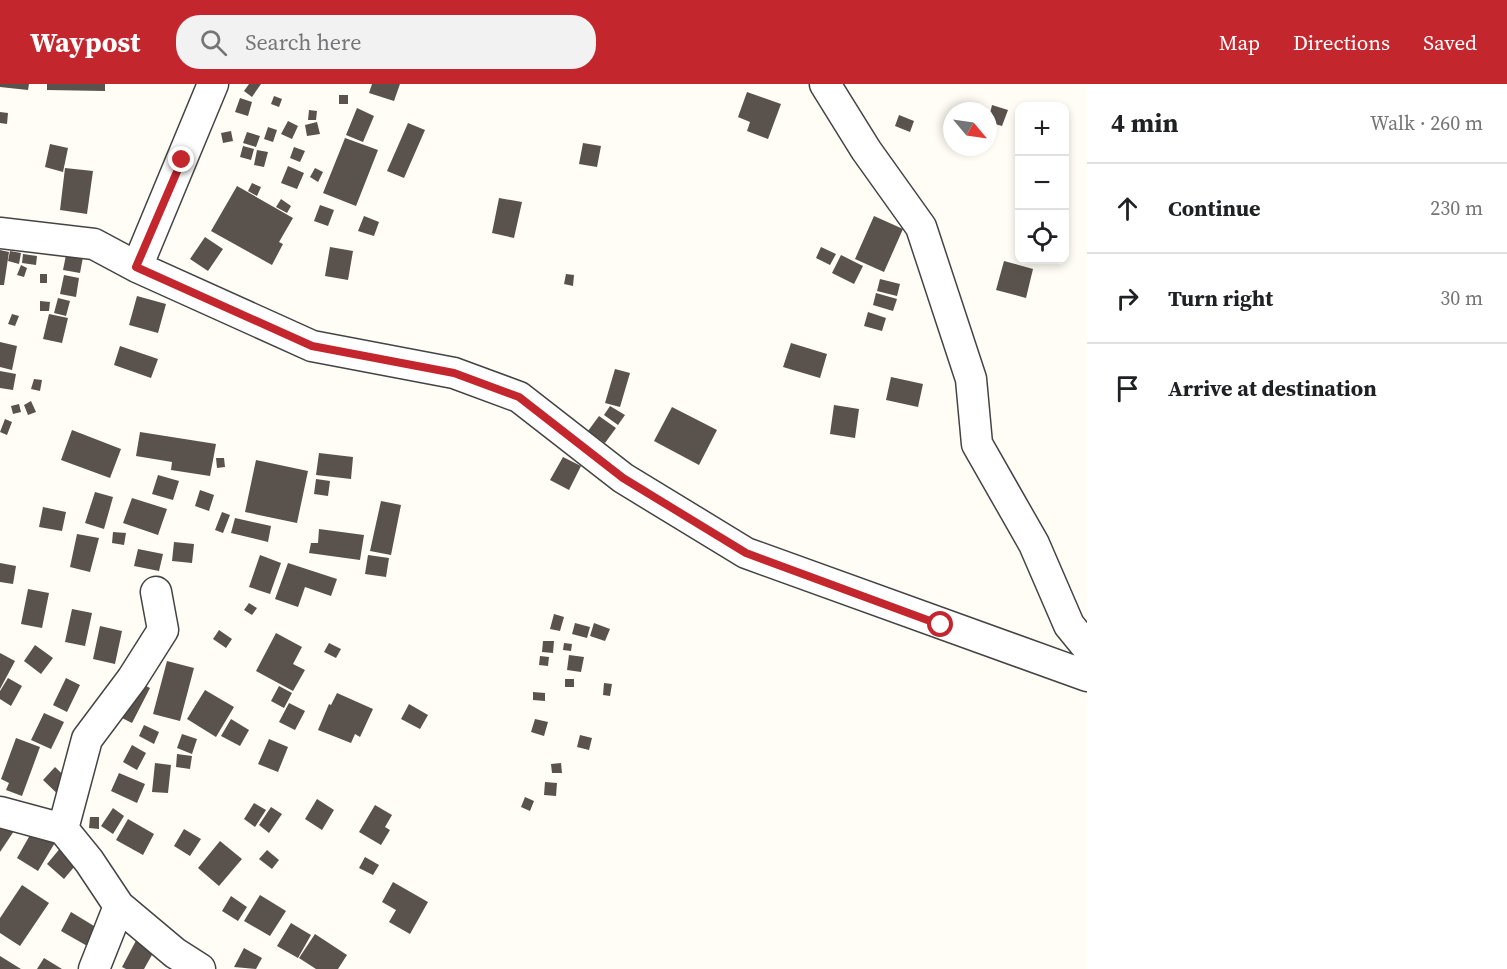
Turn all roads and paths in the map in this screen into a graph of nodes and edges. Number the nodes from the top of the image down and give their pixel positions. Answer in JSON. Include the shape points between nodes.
{"nodes":[{"id":1,"x":825,"y":84,"type":"edge"},
{"id":2,"x":209,"y":86,"type":"edge"},
{"id":3,"x":0,"y":233,"type":"edge"},
{"id":4,"x":136,"y":267,"type":"junction"},
{"id":5,"x":156,"y":592,"type":"dead end"},
{"id":6,"x":1087,"y":647,"type":"edge"},
{"id":7,"x":1087,"y":676,"type":"edge"},
{"id":8,"x":0,"y":812,"type":"edge"},
{"id":9,"x":63,"y":829,"type":"junction"},
{"id":10,"x":119,"y":906,"type":"junction"},
{"id":11,"x":94,"y":969,"type":"edge"},
{"id":12,"x":200,"y":969,"type":"edge"}],
"edges":[{"from":1,"to":6,"type":"street","via":[[921,227],[971,379],[977,444],[1034,544],[1069,625]]},
{"from":2,"to":4,"type":"street"},
{"from":3,"to":4,"type":"street","via":[[94,244]]},
{"from":4,"to":7,"type":"street","via":[[312,346],[454,373],[519,397],[623,478],[746,553]]},
{"from":5,"to":9,"type":"street","via":[[164,630],[87,739]]},
{"from":8,"to":9,"type":"street"},
{"from":9,"to":10,"type":"street"},
{"from":10,"to":11,"type":"street"},
{"from":10,"to":12,"type":"street"}]}
